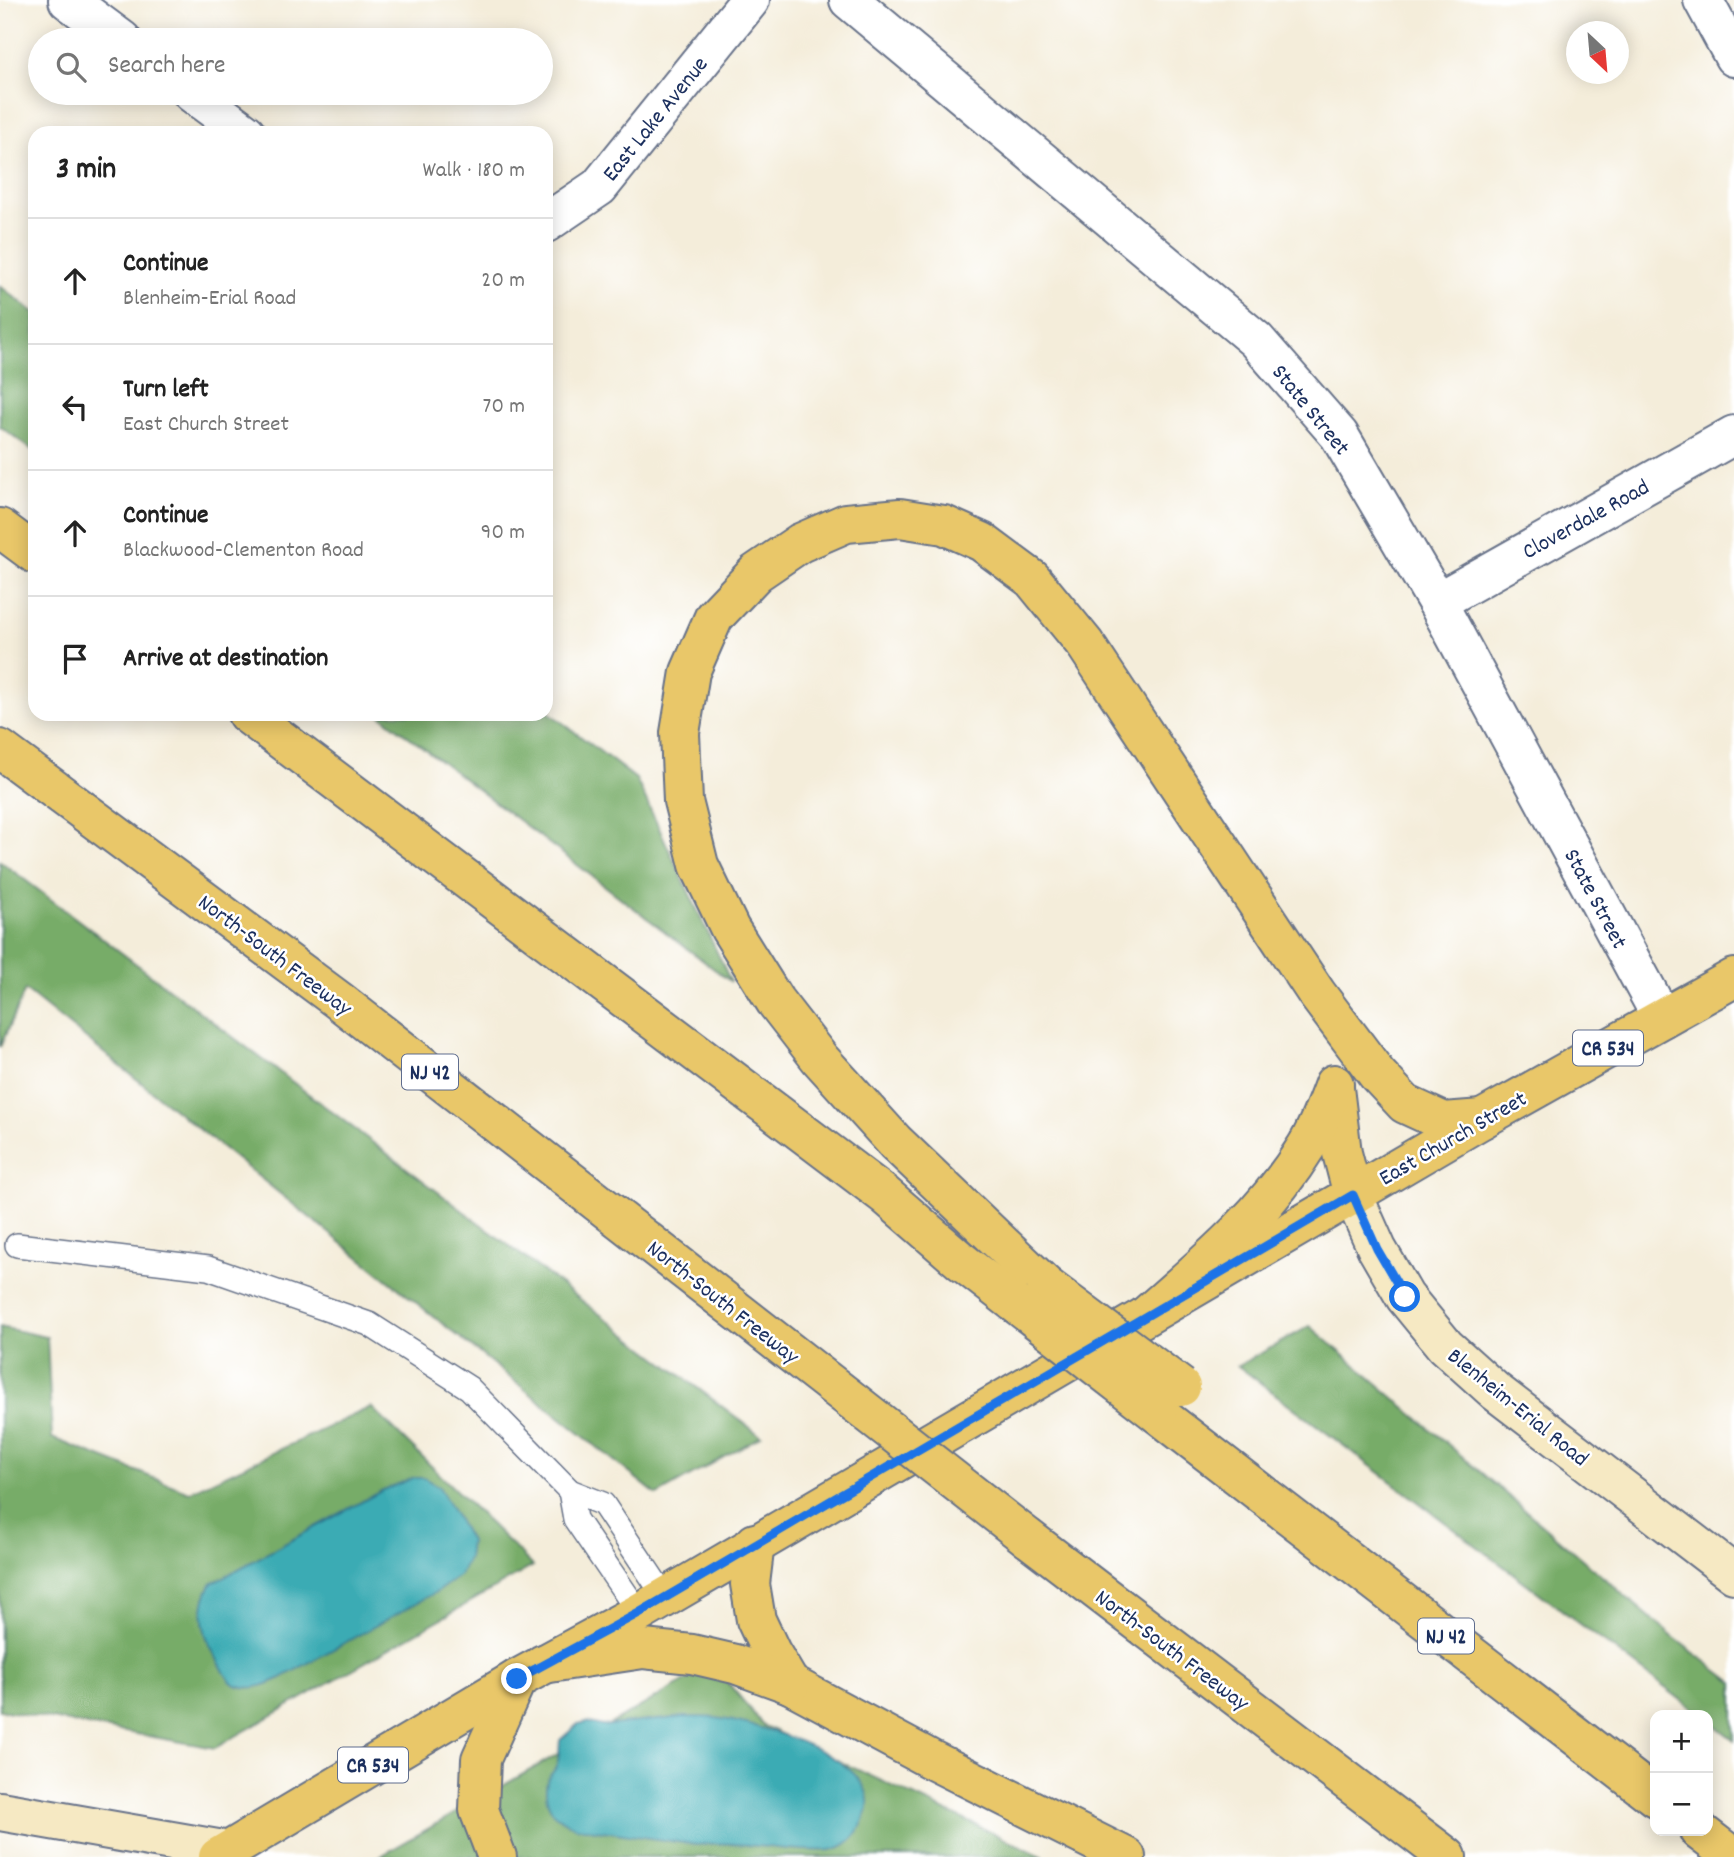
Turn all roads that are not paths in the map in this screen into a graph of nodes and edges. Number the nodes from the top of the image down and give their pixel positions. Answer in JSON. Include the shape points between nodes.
{"nodes":[{"id":1,"x":68,"y":0,"type":"edge"},
{"id":2,"x":750,"y":0,"type":"edge"},
{"id":3,"x":849,"y":0,"type":"edge"},
{"id":4,"x":1703,"y":0,"type":"edge"},
{"id":5,"x":106,"y":28,"type":"edge"},
{"id":6,"x":1734,"y":57,"type":"edge"},
{"id":7,"x":209,"y":105,"type":"edge"},
{"id":8,"x":237,"y":126,"type":"edge"},
{"id":9,"x":553,"y":218,"type":"edge"},
{"id":10,"x":1734,"y":435,"type":"edge"},
{"id":11,"x":0,"y":528,"type":"edge"},
{"id":12,"x":28,"y":549,"type":"edge"},
{"id":13,"x":1437,"y":602,"type":"junction"},
{"id":14,"x":256,"y":721,"type":"edge"},
{"id":15,"x":0,"y":749,"type":"edge"},
{"id":16,"x":1734,"y":978,"type":"edge"},
{"id":17,"x":1317,"y":994,"type":"junction"},
{"id":18,"x":1662,"y":1018,"type":"junction"},
{"id":19,"x":1334,"y":1084,"type":"junction"},
{"id":20,"x":1482,"y":1119,"type":"junction"},
{"id":21,"x":1353,"y":1195,"type":"junction"},
{"id":22,"x":17,"y":1245,"type":"dead end"},
{"id":23,"x":1031,"y":1295,"type":"junction"},
{"id":24,"x":1148,"y":1314,"type":"junction"},
{"id":25,"x":570,"y":1490,"type":"junction"},
{"id":26,"x":755,"y":1543,"type":"junction"},
{"id":27,"x":1734,"y":1574,"type":"edge"},
{"id":28,"x":652,"y":1605,"type":"junction"},
{"id":29,"x":530,"y":1671,"type":"junction"},
{"id":30,"x":790,"y":1684,"type":"junction"},
{"id":31,"x":1650,"y":1793,"type":"edge"},
{"id":32,"x":0,"y":1811,"type":"edge"},
{"id":33,"x":1706,"y":1836,"type":"edge"},
{"id":34,"x":236,"y":1855,"type":"edge"},
{"id":35,"x":497,"y":1857,"type":"edge"},
{"id":36,"x":1126,"y":1857,"type":"edge"},
{"id":37,"x":1447,"y":1857,"type":"edge"},
{"id":38,"x":1734,"y":1857,"type":"edge"}],
"edges":[{"from":1,"to":5,"type":"street"},
{"from":2,"to":9,"type":"street","name":"East Lake Avenue","via":[[599,187]]},
{"from":3,"to":13,"type":"street","name":"State Street","via":[[1256,340],[1339,435]]},
{"from":4,"to":6,"type":"street"},
{"from":7,"to":8,"type":"street"},
{"from":10,"to":13,"type":"street","name":"Cloverdale Road"},
{"from":11,"to":12,"type":"main road"},
{"from":13,"to":18,"type":"street","name":"State Street"},
{"from":14,"to":23,"type":"main road","number":"NJ 42","via":[[885,1195],[961,1261]]},
{"from":15,"to":37,"type":"main road","name":"North-South Freeway","number":"NJ 42","bridge":true,"via":[[338,1000],[1028,1538]]},
{"from":16,"to":18,"type":"main road","name":"East Church Street","number":"CR 534"},
{"from":17,"to":19,"type":"main road","via":[[1330,1042]]},
{"from":17,"to":20,"type":"main road","via":[[1405,1104],[1444,1122]]},
{"from":17,"to":23,"type":"main road","via":[[1085,644],[1032,579],[982,542],[944,525],[900,518],[846,523],[800,543],[756,573],[714,617],[690,672],[680,733],[683,801],[699,865],[730,929],[775,1001],[820,1059]]},
{"from":18,"to":20,"type":"main road","name":"East Church Street","number":"CR 534"},
{"from":19,"to":21,"type":"main road","via":[[1342,1153]]},
{"from":19,"to":24,"type":"main road","via":[[1307,1146],[1276,1192],[1230,1241]]},
{"from":20,"to":21,"type":"main road","name":"East Church Street","number":"CR 534"},
{"from":21,"to":24,"type":"main road","name":"East Church Street","number":"CR 534"},
{"from":21,"to":27,"type":"main road","name":"Blenheim-Erial Road","via":[[1405,1297],[1446,1346],[1495,1391]]},
{"from":22,"to":25,"type":"lane","via":[[208,1268],[369,1324],[469,1388]]},
{"from":23,"to":31,"type":"main road","number":"NJ 42","bridge":true,"via":[[1170,1401],[1236,1475]]},
{"from":24,"to":26,"type":"main road","name":"East Church Street","number":"CR 534"},
{"from":25,"to":28,"type":"lane","via":[[575,1518]]},
{"from":25,"to":28,"type":"lane","via":[[603,1504]]},
{"from":26,"to":28,"type":"main road","number":"CR 534"},
{"from":26,"to":30,"type":"main road","via":[[750,1584],[756,1620]]},
{"from":28,"to":29,"type":"main road","number":"CR 534"},
{"from":29,"to":30,"type":"main road","via":[[643,1648],[735,1664]]},
{"from":29,"to":34,"type":"main road","number":"CR 534"},
{"from":29,"to":35,"type":"main road","via":[[481,1759],[480,1810]]},
{"from":30,"to":36,"type":"main road"},
{"from":32,"to":34,"type":"main road"},
{"from":33,"to":38,"type":"main road"}]}
